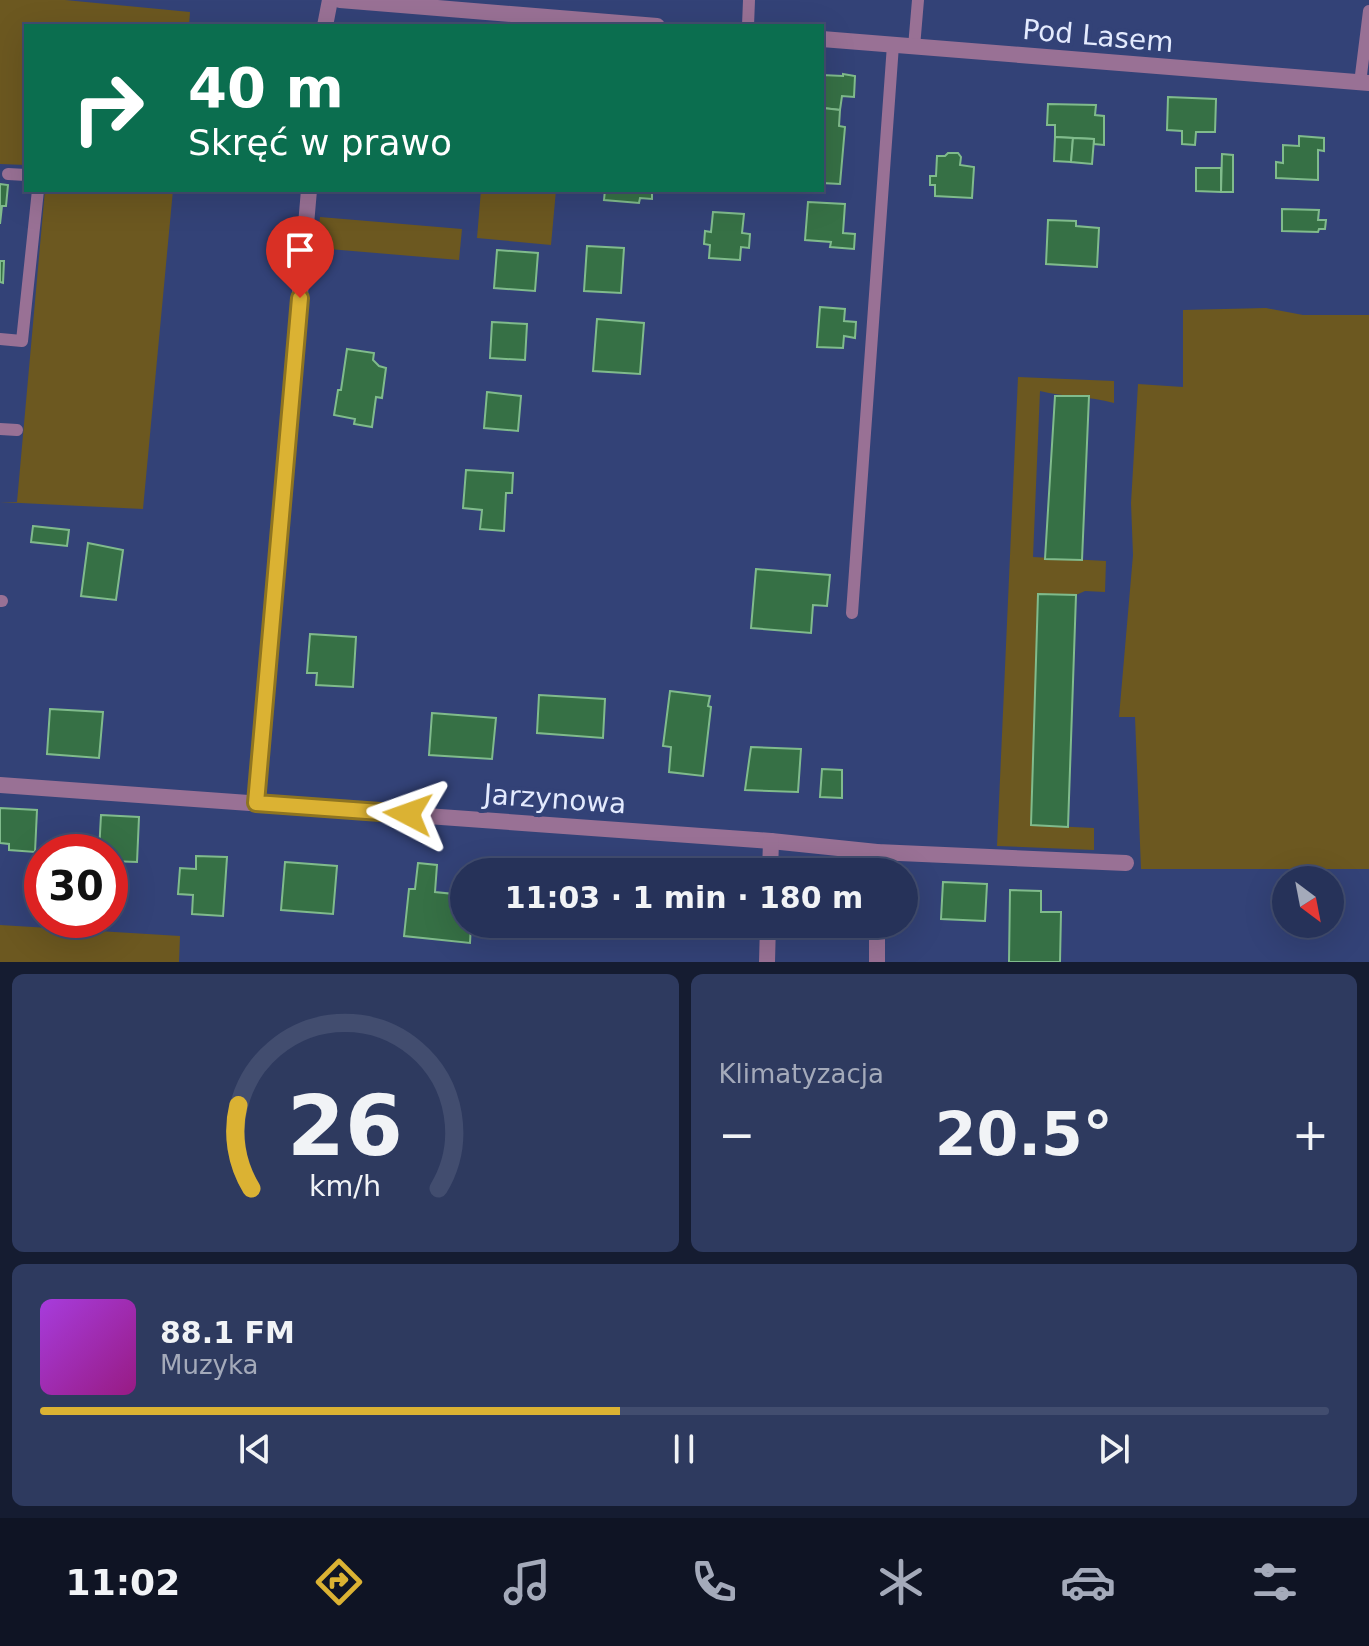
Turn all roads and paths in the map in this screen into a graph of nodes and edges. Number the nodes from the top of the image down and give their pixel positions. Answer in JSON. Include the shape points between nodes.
{"nodes":[{"id":1,"x":330,"y":0,"type":"edge"},
{"id":2,"x":340,"y":0,"type":"edge"},
{"id":3,"x":749,"y":0,"type":"edge"},
{"id":4,"x":918,"y":0,"type":"edge"},
{"id":5,"x":1369,"y":11,"type":"edge"},
{"id":6,"x":325,"y":24,"type":"edge"},
{"id":7,"x":633,"y":24,"type":"edge"},
{"id":8,"x":748,"y":24,"type":"edge"},
{"id":9,"x":824,"y":39,"type":"edge"},
{"id":10,"x":893,"y":45,"type":"junction"},
{"id":11,"x":914,"y":47,"type":"junction"},
{"id":12,"x":1365,"y":83,"type":"edge"},
{"id":13,"x":8,"y":174,"type":"dead end"},
{"id":14,"x":24,"y":175,"type":"edge"},
{"id":15,"x":38,"y":192,"type":"edge"},
{"id":16,"x":309,"y":192,"type":"edge"},
{"id":17,"x":0,"y":339,"type":"edge"},
{"id":18,"x":0,"y":429,"type":"edge"},
{"id":19,"x":17,"y":430,"type":"dead end"},
{"id":20,"x":852,"y":613,"type":"dead end"},
{"id":21,"x":0,"y":785,"type":"edge"},
{"id":22,"x":256,"y":803,"type":"junction"},
{"id":23,"x":771,"y":841,"type":"junction"},
{"id":24,"x":877,"y":852,"type":"junction"},
{"id":25,"x":770,"y":858,"type":"edge"},
{"id":26,"x":877,"y":858,"type":"edge"},
{"id":27,"x":1126,"y":863,"type":"dead end"},
{"id":28,"x":768,"y":938,"type":"edge"},
{"id":29,"x":877,"y":938,"type":"edge"},
{"id":30,"x":767,"y":962,"type":"edge"},
{"id":31,"x":877,"y":962,"type":"edge"}],
"edges":[{"from":1,"to":6,"type":"street"},
{"from":2,"to":7,"type":"street"},
{"from":3,"to":8,"type":"lane"},
{"from":4,"to":11,"type":"lane"},
{"from":5,"to":12,"type":"lane"},
{"from":9,"to":10,"type":"street","name":"Pod Lasem"},
{"from":10,"to":11,"type":"street","name":"Pod Lasem"},
{"from":10,"to":20,"type":"lane"},
{"from":11,"to":12,"type":"street","name":"Pod Lasem"},
{"from":13,"to":14,"type":"lane"},
{"from":15,"to":17,"type":"lane","via":[[22,341]]},
{"from":16,"to":22,"type":"street"},
{"from":18,"to":19,"type":"lane"},
{"from":21,"to":22,"type":"street","name":"Jarzynowa"},
{"from":22,"to":23,"type":"street","name":"Jarzynowa"},
{"from":23,"to":24,"type":"street","name":"Jarzynowa"},
{"from":23,"to":25,"type":"street"},
{"from":24,"to":26,"type":"street"},
{"from":24,"to":27,"type":"street","name":"Jarzynowa"},
{"from":28,"to":30,"type":"street"},
{"from":29,"to":31,"type":"street"}]}
